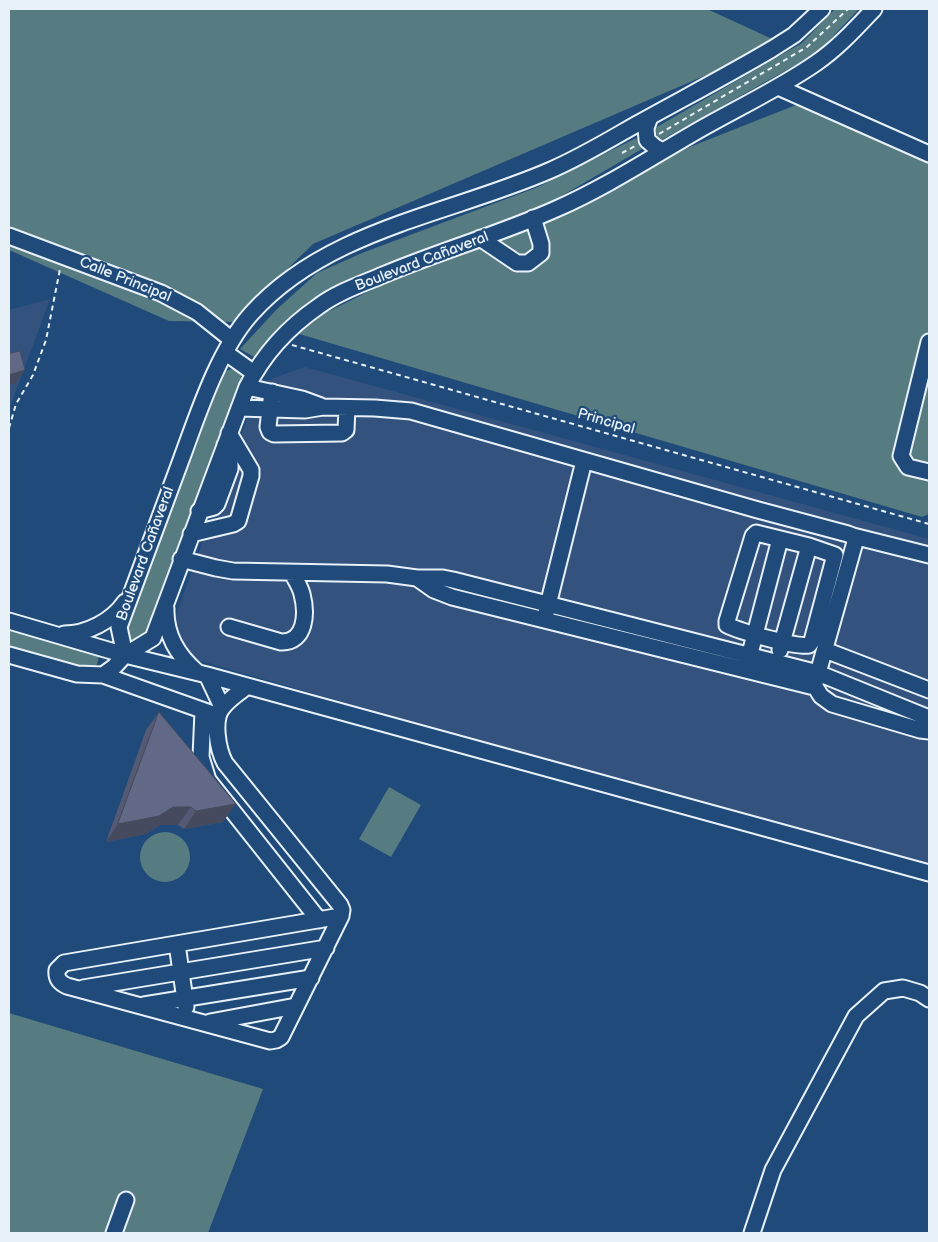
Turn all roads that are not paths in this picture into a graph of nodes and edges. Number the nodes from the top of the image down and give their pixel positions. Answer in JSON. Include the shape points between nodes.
{"nodes":[{"id":1,"x":822,"y":9,"type":"edge"},
{"id":2,"x":874,"y":9,"type":"edge"},
{"id":3,"x":778,"y":87,"type":"junction"},
{"id":4,"x":650,"y":117,"type":"junction"},
{"id":5,"x":663,"y":150,"type":"junction"},
{"id":6,"x":929,"y":154,"type":"edge"},
{"id":7,"x":533,"y":218,"type":"junction"},
{"id":8,"x":9,"y":236,"type":"edge"},
{"id":9,"x":480,"y":238,"type":"junction"},
{"id":10,"x":929,"y":342,"type":"edge"},
{"id":11,"x":229,"y":347,"type":"junction"},
{"id":12,"x":254,"y":373,"type":"junction"},
{"id":13,"x":247,"y":387,"type":"junction"},
{"id":14,"x":272,"y":392,"type":"junction"},
{"id":15,"x":923,"y":395,"type":"edge"},
{"id":16,"x":323,"y":407,"type":"junction"},
{"id":17,"x":239,"y":408,"type":"junction"},
{"id":18,"x":270,"y":408,"type":"junction"},
{"id":19,"x":347,"y":408,"type":"junction"},
{"id":20,"x":227,"y":439,"type":"junction"},
{"id":21,"x":584,"y":461,"type":"junction"},
{"id":22,"x":929,"y":472,"type":"edge"},
{"id":23,"x":853,"y":536,"type":"junction"},
{"id":24,"x":780,"y":539,"type":"junction"},
{"id":25,"x":809,"y":546,"type":"junction"},
{"id":26,"x":186,"y":547,"type":"junction"},
{"id":27,"x":929,"y":555,"type":"edge"},
{"id":28,"x":292,"y":572,"type":"junction"},
{"id":29,"x":416,"y":578,"type":"junction"},
{"id":30,"x":132,"y":592,"type":"junction"},
{"id":31,"x":166,"y":600,"type":"junction"},
{"id":32,"x":548,"y":604,"type":"junction"},
{"id":33,"x":9,"y":621,"type":"edge"},
{"id":34,"x":544,"y":621,"type":"junction"},
{"id":35,"x":229,"y":627,"type":"dead end"},
{"id":36,"x":52,"y":633,"type":"junction"},
{"id":37,"x":755,"y":634,"type":"junction"},
{"id":38,"x":782,"y":641,"type":"junction"},
{"id":39,"x":825,"y":650,"type":"junction"},
{"id":40,"x":9,"y":655,"type":"edge"},
{"id":41,"x":125,"y":655,"type":"junction"},
{"id":42,"x":749,"y":656,"type":"junction"},
{"id":43,"x":776,"y":662,"type":"junction"},
{"id":44,"x":745,"y":671,"type":"junction"},
{"id":45,"x":202,"y":674,"type":"junction"},
{"id":46,"x":103,"y":675,"type":"junction"},
{"id":47,"x":772,"y":678,"type":"junction"},
{"id":48,"x":816,"y":679,"type":"junction"},
{"id":49,"x":247,"y":686,"type":"junction"},
{"id":50,"x":929,"y":690,"type":"edge"},
{"id":51,"x":203,"y":712,"type":"junction"},
{"id":52,"x":220,"y":712,"type":"junction"},
{"id":53,"x":929,"y":718,"type":"edge"},
{"id":54,"x":929,"y":731,"type":"edge"},
{"id":55,"x":222,"y":757,"type":"junction"},
{"id":56,"x":203,"y":768,"type":"junction"},
{"id":57,"x":288,"y":840,"type":"junction"},
{"id":58,"x":268,"y":857,"type":"junction"},
{"id":59,"x":929,"y":874,"type":"edge"},
{"id":60,"x":341,"y":916,"type":"junction"},
{"id":61,"x":319,"y":920,"type":"junction"},
{"id":62,"x":177,"y":944,"type":"junction"},
{"id":63,"x":326,"y":948,"type":"junction"},
{"id":64,"x":181,"y":971,"type":"junction"},
{"id":65,"x":311,"y":978,"type":"junction"},
{"id":66,"x":76,"y":989,"type":"junction"},
{"id":67,"x":185,"y":998,"type":"junction"},
{"id":68,"x":929,"y":999,"type":"edge"},
{"id":69,"x":140,"y":1006,"type":"junction"},
{"id":70,"x":296,"y":1006,"type":"junction"},
{"id":71,"x":188,"y":1019,"type":"junction"},
{"id":72,"x":206,"y":1023,"type":"junction"},
{"id":73,"x":126,"y":1200,"type":"dead end"},
{"id":74,"x":114,"y":1233,"type":"edge"},
{"id":75,"x":752,"y":1233,"type":"edge"}],
"edges":[{"from":1,"to":4,"type":"street","name":"Boulevard Cañaveral","via":[[794,35],[772,49]]},
{"from":2,"to":3,"type":"street","name":"Boulevard Cañaveral","via":[[837,46]]},
{"from":3,"to":5,"type":"street","name":"Boulevard Cañaveral"},
{"from":3,"to":6,"type":"street"},
{"from":4,"to":5,"type":"street","via":[[646,128],[647,140]]},
{"from":4,"to":11,"type":"street","name":"Boulevard Cañaveral","via":[[549,171],[380,232],[319,259],[271,294],[250,314]]},
{"from":5,"to":7,"type":"street","name":"Boulevard Cañaveral","via":[[630,172]]},
{"from":7,"to":9,"type":"street","name":"Boulevard Cañaveral"},
{"from":7,"to":9,"type":"street","via":[[541,253],[528,263],[517,263]]},
{"from":8,"to":11,"type":"street","name":"Calle Principal","via":[[179,302],[208,321]]},
{"from":9,"to":12,"type":"street","name":"Boulevard Cañaveral","via":[[336,296],[277,342]]},
{"from":10,"to":15,"type":"street"},
{"from":11,"to":12,"type":"street","name":"Calle Principal"},
{"from":11,"to":30,"type":"street","name":"Boulevard Cañaveral","via":[[206,393]]},
{"from":12,"to":13,"type":"street","name":"Boulevard Cañaveral"},
{"from":13,"to":14,"type":"street"},
{"from":13,"to":17,"type":"street","name":"Boulevard Cañaveral"},
{"from":14,"to":16,"type":"street"},
{"from":14,"to":18,"type":"street"},
{"from":15,"to":22,"type":"street","via":[[901,456],[908,467]]},
{"from":16,"to":18,"type":"street","via":[[305,410]]},
{"from":16,"to":19,"type":"street"},
{"from":17,"to":18,"type":"street"},
{"from":17,"to":20,"type":"street","name":"Boulevard Cañaveral"},
{"from":18,"to":19,"type":"street","via":[[268,427],[274,434],[342,433],[346,430]]},
{"from":19,"to":21,"type":"street","via":[[411,411]]},
{"from":20,"to":26,"type":"street","name":"Boulevard Cañaveral"},
{"from":20,"to":26,"type":"street","via":[[251,470],[238,521]]},
{"from":21,"to":23,"type":"street"},
{"from":21,"to":32,"type":"street"},
{"from":23,"to":27,"type":"street"},
{"from":23,"to":39,"type":"street","via":[[855,545]]},
{"from":24,"to":25,"type":"street"},
{"from":24,"to":37,"type":"street"},
{"from":24,"to":37,"type":"street","via":[[754,534],[727,621],[728,626]]},
{"from":25,"to":38,"type":"street"},
{"from":25,"to":38,"type":"street","via":[[836,557],[810,643],[803,646]]},
{"from":26,"to":28,"type":"street","via":[[225,570]]},
{"from":26,"to":31,"type":"street","name":"Boulevard Cañaveral"},
{"from":28,"to":29,"type":"street","via":[[387,574]]},
{"from":28,"to":35,"type":"street","via":[[304,602],[303,626],[297,638],[281,642]]},
{"from":29,"to":32,"type":"street","via":[[443,578]]},
{"from":29,"to":34,"type":"street","via":[[452,597]]},
{"from":30,"to":36,"type":"street","via":[[117,611],[98,625],[68,634]]},
{"from":30,"to":41,"type":"street","name":"Boulevard Cañaveral","via":[[119,627]]},
{"from":31,"to":41,"type":"street","name":"Boulevard Cañaveral","via":[[153,638]]},
{"from":31,"to":45,"type":"street","via":[[172,641],[186,662]]},
{"from":32,"to":34,"type":"street"},
{"from":32,"to":42,"type":"street"},
{"from":33,"to":36,"type":"street"},
{"from":34,"to":44,"type":"street"},
{"from":36,"to":41,"type":"street"},
{"from":37,"to":38,"type":"street"},
{"from":37,"to":42,"type":"street"},
{"from":38,"to":43,"type":"street"},
{"from":39,"to":48,"type":"street"},
{"from":39,"to":50,"type":"street"},
{"from":40,"to":46,"type":"street","via":[[77,674]]},
{"from":41,"to":45,"type":"street"},
{"from":41,"to":46,"type":"street","name":"Boulevard Cañaveral"},
{"from":42,"to":43,"type":"street"},
{"from":42,"to":44,"type":"street"},
{"from":43,"to":47,"type":"street"},
{"from":43,"to":48,"type":"street"},
{"from":44,"to":47,"type":"street"},
{"from":45,"to":49,"type":"street"},
{"from":45,"to":52,"type":"street"},
{"from":46,"to":51,"type":"street"},
{"from":47,"to":48,"type":"street","via":[[808,686]]},
{"from":48,"to":53,"type":"street"},
{"from":48,"to":54,"type":"street","via":[[821,696],[832,704]]},
{"from":49,"to":52,"type":"street"},
{"from":49,"to":59,"type":"street"},
{"from":51,"to":52,"type":"street"},
{"from":51,"to":56,"type":"street"},
{"from":52,"to":55,"type":"street","via":[[218,742]]},
{"from":55,"to":56,"type":"street"},
{"from":55,"to":57,"type":"street"},
{"from":56,"to":58,"type":"street","via":[[208,780]]},
{"from":57,"to":58,"type":"street"},
{"from":57,"to":60,"type":"street","via":[[340,905]]},
{"from":58,"to":61,"type":"street"},
{"from":60,"to":61,"type":"street"},
{"from":60,"to":63,"type":"street"},
{"from":61,"to":62,"type":"street"},
{"from":62,"to":64,"type":"street"},
{"from":62,"to":66,"type":"street","via":[[62,964],[56,974],[59,981]]},
{"from":63,"to":64,"type":"street"},
{"from":63,"to":65,"type":"street"},
{"from":64,"to":66,"type":"street"},
{"from":64,"to":67,"type":"street"},
{"from":65,"to":67,"type":"street"},
{"from":65,"to":70,"type":"street"},
{"from":66,"to":69,"type":"street"},
{"from":67,"to":69,"type":"street"},
{"from":67,"to":71,"type":"street"},
{"from":68,"to":75,"type":"street","via":[[903,988],[884,991],[856,1016],[773,1170]]},
{"from":69,"to":71,"type":"street"},
{"from":70,"to":72,"type":"street"},
{"from":70,"to":72,"type":"street","via":[[280,1037],[273,1041]]},
{"from":71,"to":72,"type":"street"},
{"from":73,"to":74,"type":"street"}]}
